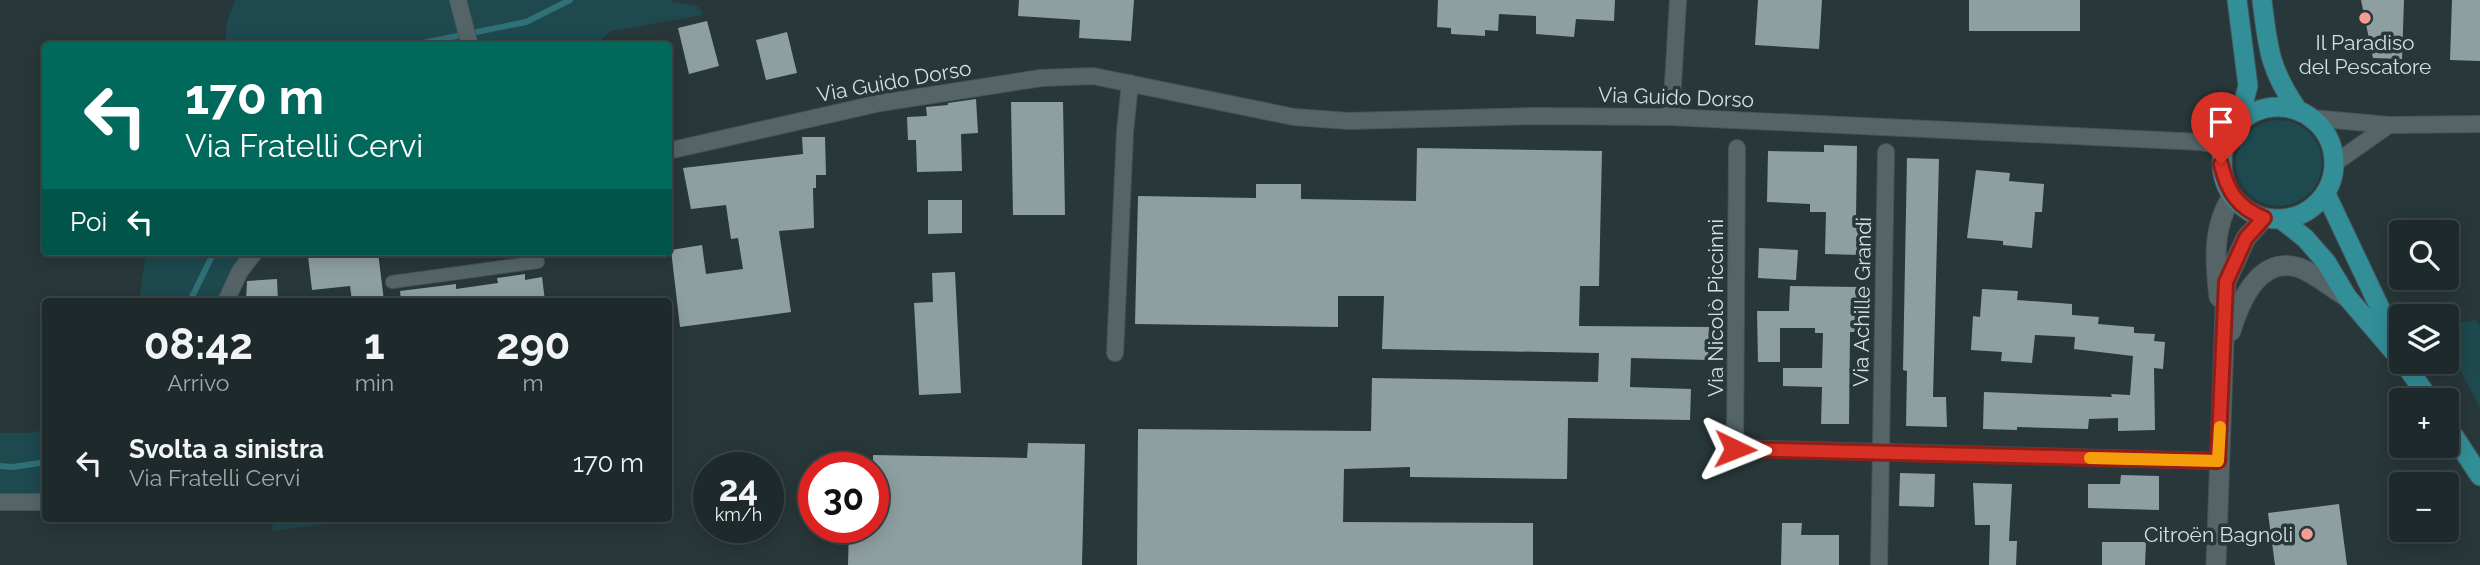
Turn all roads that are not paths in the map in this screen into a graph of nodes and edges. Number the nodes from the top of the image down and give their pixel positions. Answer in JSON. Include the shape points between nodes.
{"nodes":[{"id":1,"x":458,"y":0,"type":"edge"},
{"id":2,"x":1678,"y":0,"type":"edge"},
{"id":3,"x":2237,"y":0,"type":"edge"},
{"id":4,"x":2262,"y":0,"type":"edge"},
{"id":5,"x":469,"y":42,"type":"edge"},
{"id":6,"x":1129,"y":83,"type":"junction"},
{"id":7,"x":2305,"y":113,"type":"junction"},
{"id":8,"x":1671,"y":117,"type":"junction"},
{"id":9,"x":2238,"y":122,"type":"junction"},
{"id":10,"x":2480,"y":124,"type":"edge"},
{"id":11,"x":2389,"y":125,"type":"junction"},
{"id":12,"x":2224,"y":147,"type":"junction"},
{"id":13,"x":1737,"y":148,"type":"dead end"},
{"id":14,"x":672,"y":150,"type":"edge"},
{"id":15,"x":1886,"y":152,"type":"dead end"},
{"id":16,"x":2335,"y":163,"type":"junction"},
{"id":17,"x":2326,"y":194,"type":"junction"},
{"id":18,"x":2232,"y":197,"type":"junction"},
{"id":19,"x":2273,"y":219,"type":"junction"},
{"id":20,"x":251,"y":256,"type":"edge"},
{"id":21,"x":538,"y":262,"type":"dead end"},
{"id":22,"x":392,"y":282,"type":"dead end"},
{"id":23,"x":227,"y":298,"type":"edge"},
{"id":24,"x":2347,"y":298,"type":"junction"},
{"id":25,"x":2389,"y":327,"type":"edge"},
{"id":26,"x":2389,"y":346,"type":"edge"},
{"id":27,"x":1115,"y":353,"type":"dead end"},
{"id":28,"x":2224,"y":355,"type":"junction"},
{"id":29,"x":2459,"y":444,"type":"edge"},
{"id":30,"x":1880,"y":453,"type":"junction"},
{"id":31,"x":2218,"y":461,"type":"junction"},
{"id":32,"x":2480,"y":476,"type":"edge"},
{"id":33,"x":0,"y":502,"type":"edge"},
{"id":34,"x":42,"y":502,"type":"edge"},
{"id":35,"x":1879,"y":565,"type":"edge"},
{"id":36,"x":2216,"y":565,"type":"edge"}],
"edges":[{"from":1,"to":5,"type":"street"},
{"from":2,"to":8,"type":"street"},
{"from":3,"to":9,"type":"main road","via":[[2248,86]]},
{"from":4,"to":7,"type":"main road","via":[[2268,49],[2278,81]]},
{"from":6,"to":8,"type":"street","name":"Via Guido Dorso","via":[[1294,117],[1349,121]]},
{"from":6,"to":14,"type":"street","name":"Via Guido Dorso","via":[[1093,76],[1041,78],[880,103]]},
{"from":6,"to":27,"type":"street"},
{"from":7,"to":9,"type":"main road","via":[[2280,106],[2262,108]]},
{"from":7,"to":11,"type":"street"},
{"from":7,"to":16,"type":"main road","via":[[2324,130]]},
{"from":8,"to":12,"type":"street","name":"Via Guido Dorso","via":[[2201,142]]},
{"from":9,"to":12,"type":"main road"},
{"from":10,"to":11,"type":"street"},
{"from":11,"to":16,"type":"street"},
{"from":12,"to":18,"type":"main road","via":[[2221,164]]},
{"from":13,"to":30,"type":"street","name":"Via Nicolò Piccinni","via":[[1735,449]]},
{"from":15,"to":30,"type":"street","name":"Via Achille Grandi"},
{"from":16,"to":17,"type":"main road"},
{"from":17,"to":19,"type":"main road","via":[[2307,212]]},
{"from":17,"to":25,"type":"main road"},
{"from":18,"to":19,"type":"main road","via":[[2241,206]]},
{"from":18,"to":28,"type":"main road","via":[[2222,211],[2215,252]]},
{"from":19,"to":24,"type":"main road","via":[[2305,238]]},
{"from":19,"to":28,"type":"main road","via":[[2246,238],[2226,282]]},
{"from":20,"to":23,"type":"street"},
{"from":21,"to":22,"type":"street"},
{"from":24,"to":26,"type":"main road"},
{"from":24,"to":28,"type":"main road","via":[[2300,268],[2271,269],[2252,283]]},
{"from":28,"to":31,"type":"main road"},
{"from":29,"to":32,"type":"main road"},
{"from":30,"to":31,"type":"street","name":"Via Nicolò Piccinni"},
{"from":30,"to":35,"type":"street"},
{"from":31,"to":36,"type":"main road"},
{"from":33,"to":34,"type":"street"}]}
